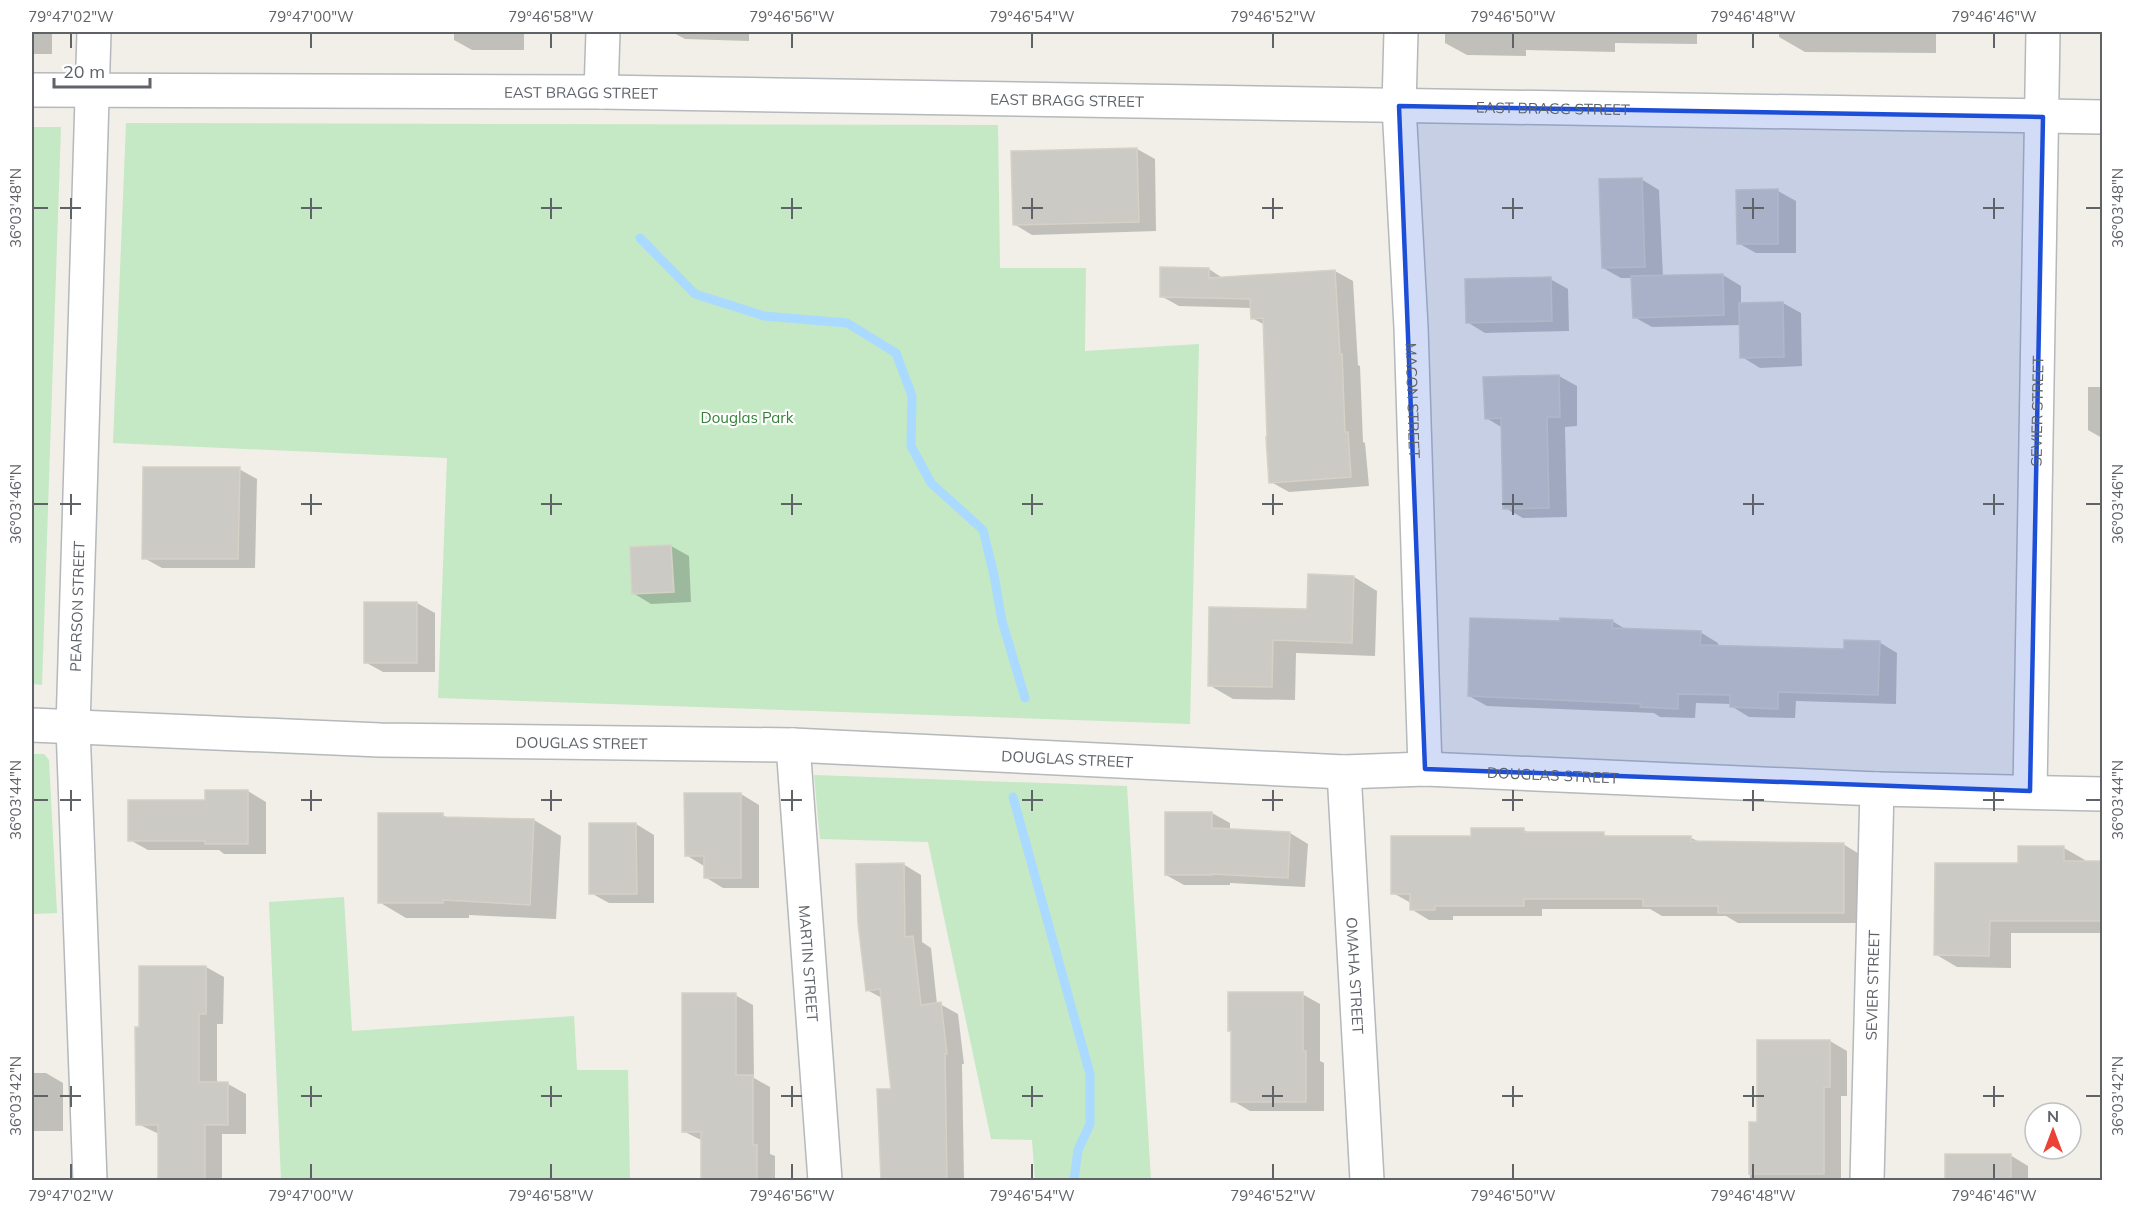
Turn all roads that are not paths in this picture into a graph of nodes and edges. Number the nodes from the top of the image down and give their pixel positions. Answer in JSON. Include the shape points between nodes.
{"nodes":[{"id":1,"x":94,"y":32,"type":"edge"},
{"id":2,"x":603,"y":32,"type":"edge"},
{"id":3,"x":1401,"y":32,"type":"edge"},
{"id":4,"x":2043,"y":32,"type":"edge"},
{"id":5,"x":91,"y":89,"type":"junction"},
{"id":6,"x":32,"y":90,"type":"edge"},
{"id":7,"x":601,"y":92,"type":"junction"},
{"id":8,"x":1399,"y":106,"type":"junction"},
{"id":9,"x":2043,"y":117,"type":"junction"},
{"id":10,"x":2103,"y":117,"type":"edge"},
{"id":11,"x":32,"y":725,"type":"edge"},
{"id":12,"x":73,"y":727,"type":"junction"},
{"id":13,"x":793,"y":746,"type":"junction"},
{"id":14,"x":1425,"y":769,"type":"junction"},
{"id":15,"x":1344,"y":772,"type":"junction"},
{"id":16,"x":1877,"y":789,"type":"junction"},
{"id":17,"x":2030,"y":791,"type":"junction"},
{"id":18,"x":2103,"y":794,"type":"edge"},
{"id":19,"x":90,"y":1180,"type":"edge"},
{"id":20,"x":825,"y":1180,"type":"edge"},
{"id":21,"x":1367,"y":1180,"type":"edge"},
{"id":22,"x":1867,"y":1180,"type":"edge"}],
"edges":[{"from":1,"to":5,"type":"street","name":"PEARSON STREET"},
{"from":2,"to":7,"type":"street"},
{"from":3,"to":8,"type":"street","name":"MACON STREET"},
{"from":4,"to":9,"type":"street","name":"SEVIER STREET"},
{"from":5,"to":6,"type":"street","name":"EAST BRAGG STREET"},
{"from":5,"to":7,"type":"street","name":"EAST BRAGG STREET"},
{"from":5,"to":12,"type":"street","name":"PEARSON STREET"},
{"from":7,"to":8,"type":"street","name":"EAST BRAGG STREET"},
{"from":8,"to":9,"type":"street","name":"EAST BRAGG STREET"},
{"from":8,"to":14,"type":"street","name":"MACON STREET","via":[[1411,327]]},
{"from":9,"to":10,"type":"street","name":"EAST BRAGG STREET"},
{"from":9,"to":17,"type":"street","name":"SEVIER STREET"},
{"from":11,"to":12,"type":"street","name":"DOUGLAS STREET"},
{"from":12,"to":13,"type":"street","name":"DOUGLAS STREET","via":[[380,740]]},
{"from":12,"to":19,"type":"street","name":"PEARSON STREET"},
{"from":13,"to":15,"type":"street","name":"DOUGLAS STREET"},
{"from":13,"to":20,"type":"street","name":"MARTIN STREET"},
{"from":14,"to":15,"type":"street","name":"DOUGLAS STREET"},
{"from":14,"to":16,"type":"street","name":"DOUGLAS STREET"},
{"from":15,"to":21,"type":"street","name":"OMAHA STREET"},
{"from":16,"to":17,"type":"street","name":"DOUGLAS STREET"},
{"from":16,"to":22,"type":"street","name":"SEVIER STREET"},
{"from":17,"to":18,"type":"street","name":"DOUGLAS STREET"}]}
